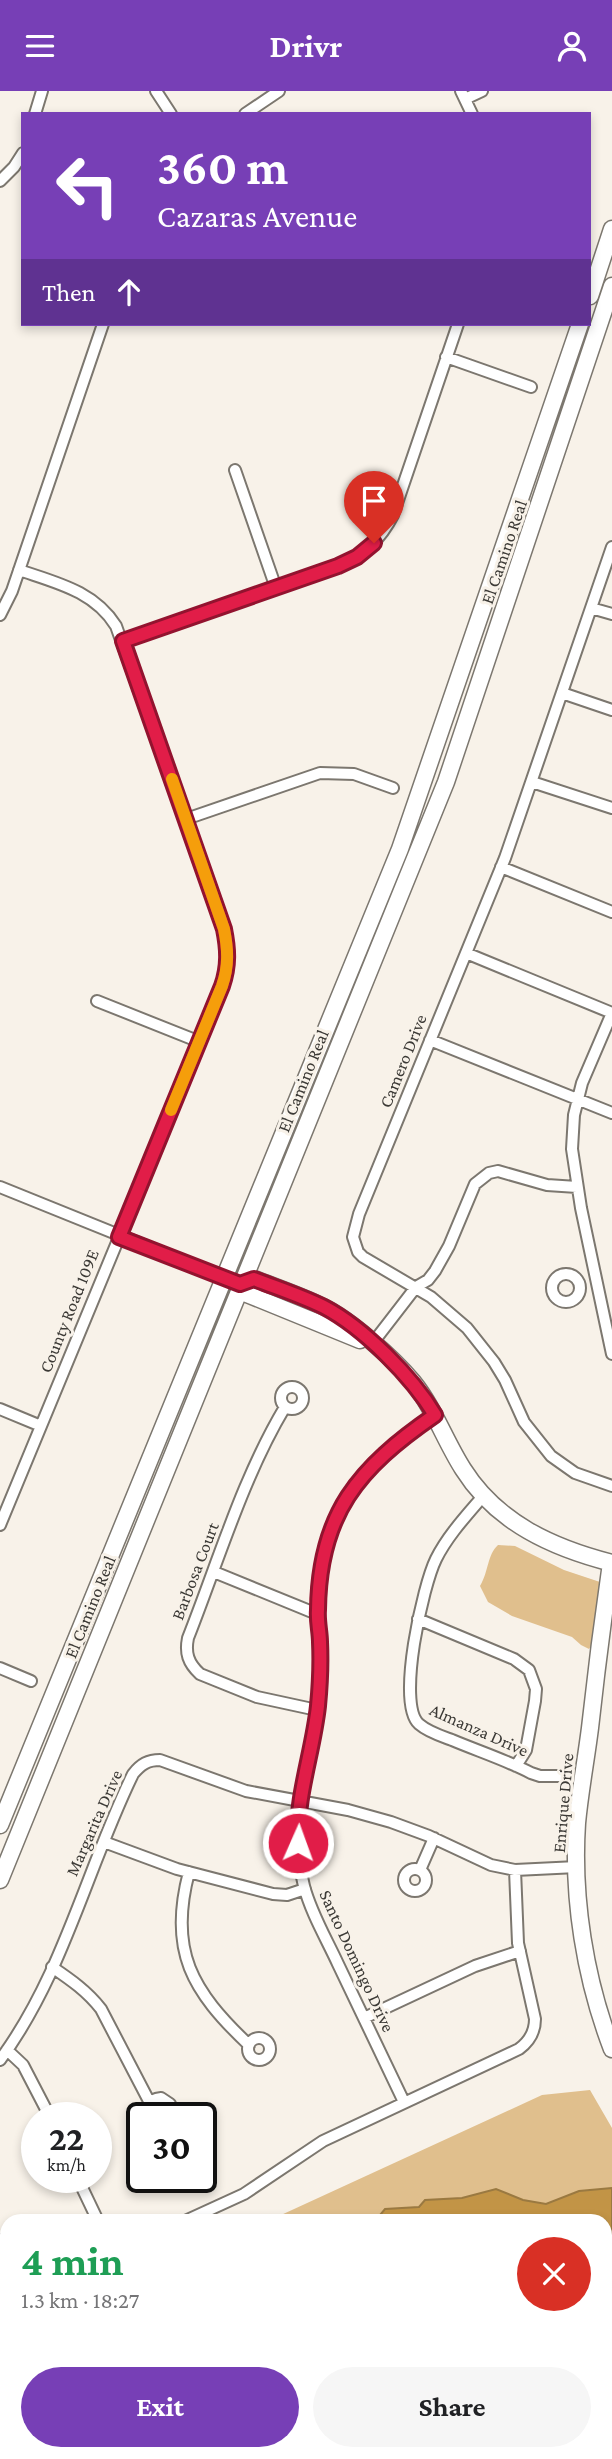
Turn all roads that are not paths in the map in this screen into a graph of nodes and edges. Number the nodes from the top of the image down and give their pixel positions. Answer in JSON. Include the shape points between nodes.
{"nodes":[{"id":1,"x":42,"y":91,"type":"edge"},
{"id":2,"x":156,"y":91,"type":"edge"},
{"id":3,"x":279,"y":91,"type":"edge"},
{"id":4,"x":482,"y":91,"type":"edge"},
{"id":5,"x":463,"y":95,"type":"edge"},
{"id":6,"x":36,"y":112,"type":"edge"},
{"id":7,"x":170,"y":112,"type":"edge"},
{"id":8,"x":248,"y":112,"type":"edge"},
{"id":9,"x":471,"y":112,"type":"edge"},
{"id":10,"x":21,"y":156,"type":"edge"},
{"id":11,"x":0,"y":181,"type":"edge"},
{"id":12,"x":612,"y":229,"type":"edge"},
{"id":13,"x":612,"y":286,"type":"edge"},
{"id":14,"x":591,"y":293,"type":"edge"},
{"id":15,"x":102,"y":326,"type":"edge"},
{"id":16,"x":457,"y":326,"type":"edge"},
{"id":17,"x":579,"y":326,"type":"edge"},
{"id":18,"x":446,"y":357,"type":"junction"},
{"id":19,"x":531,"y":387,"type":"dead end"},
{"id":20,"x":235,"y":470,"type":"dead end"},
{"id":21,"x":612,"y":547,"type":"edge"},
{"id":22,"x":19,"y":570,"type":"junction"},
{"id":23,"x":276,"y":588,"type":"junction"},
{"id":24,"x":591,"y":608,"type":"junction"},
{"id":25,"x":612,"y":614,"type":"edge"},
{"id":26,"x":0,"y":615,"type":"edge"},
{"id":27,"x":123,"y":641,"type":"junction"},
{"id":28,"x":562,"y":693,"type":"junction"},
{"id":29,"x":612,"y":710,"type":"edge"},
{"id":30,"x":532,"y":782,"type":"junction"},
{"id":31,"x":393,"y":787,"type":"dead end"},
{"id":32,"x":612,"y":808,"type":"edge"},
{"id":33,"x":186,"y":819,"type":"junction"},
{"id":34,"x":501,"y":867,"type":"junction"},
{"id":35,"x":612,"y":912,"type":"edge"},
{"id":36,"x":466,"y":953,"type":"junction"},
{"id":37,"x":97,"y":1001,"type":"dead end"},
{"id":38,"x":612,"y":1013,"type":"edge"},
{"id":39,"x":430,"y":1040,"type":"junction"},
{"id":40,"x":200,"y":1042,"type":"junction"},
{"id":41,"x":578,"y":1099,"type":"junction"},
{"id":42,"x":612,"y":1113,"type":"edge"},
{"id":43,"x":0,"y":1187,"type":"edge"},
{"id":44,"x":578,"y":1187,"type":"junction"},
{"id":45,"x":119,"y":1237,"type":"junction"},
{"id":46,"x":223,"y":1277,"type":"junction"},
{"id":47,"x":597,"y":1281,"type":"junction"},
{"id":48,"x":240,"y":1284,"type":"junction"},
{"id":49,"x":579,"y":1285,"type":"dead end"},
{"id":50,"x":416,"y":1287,"type":"junction"},
{"id":51,"x":372,"y":1344,"type":"junction"},
{"id":52,"x":612,"y":1354,"type":"edge"},
{"id":53,"x":285,"y":1407,"type":"dead end"},
{"id":54,"x":0,"y":1409,"type":"edge"},
{"id":55,"x":435,"y":1415,"type":"junction"},
{"id":56,"x":41,"y":1426,"type":"junction"},
{"id":57,"x":612,"y":1486,"type":"edge"},
{"id":58,"x":484,"y":1495,"type":"junction"},
{"id":59,"x":0,"y":1525,"type":"edge"},
{"id":60,"x":612,"y":1561,"type":"edge"},
{"id":61,"x":214,"y":1572,"type":"junction"},
{"id":62,"x":317,"y":1614,"type":"junction"},
{"id":63,"x":418,"y":1619,"type":"junction"},
{"id":64,"x":607,"y":1634,"type":"edge"},
{"id":65,"x":0,"y":1668,"type":"edge"},
{"id":66,"x":31,"y":1681,"type":"dead end"},
{"id":67,"x":317,"y":1710,"type":"junction"},
{"id":68,"x":516,"y":1766,"type":"junction"},
{"id":69,"x":564,"y":1776,"type":"dead end"},
{"id":70,"x":300,"y":1801,"type":"junction"},
{"id":71,"x":0,"y":1825,"type":"edge"},
{"id":72,"x":434,"y":1838,"type":"junction"},
{"id":73,"x":104,"y":1842,"type":"junction"},
{"id":74,"x":577,"y":1867,"type":"junction"},
{"id":75,"x":420,"y":1870,"type":"dead end"},
{"id":76,"x":515,"y":1870,"type":"junction"},
{"id":77,"x":189,"y":1872,"type":"junction"},
{"id":78,"x":0,"y":1880,"type":"edge"},
{"id":79,"x":305,"y":1889,"type":"junction"},
{"id":80,"x":520,"y":1951,"type":"junction"},
{"id":81,"x":52,"y":1967,"type":"junction"},
{"id":82,"x":364,"y":2018,"type":"junction"},
{"id":83,"x":248,"y":2045,"type":"dead end"},
{"id":84,"x":612,"y":2049,"type":"edge"},
{"id":85,"x":4,"y":2055,"type":"edge"},
{"id":86,"x":42,"y":2102,"type":"edge"},
{"id":87,"x":149,"y":2102,"type":"edge"},
{"id":88,"x":151,"y":2102,"type":"edge"},
{"id":89,"x":168,"y":2102,"type":"edge"},
{"id":90,"x":404,"y":2102,"type":"junction"},
{"id":91,"x":84,"y":2193,"type":"edge"},
{"id":92,"x":94,"y":2214,"type":"edge"},
{"id":93,"x":200,"y":2214,"type":"edge"}],
"edges":[{"from":1,"to":6,"type":"street"},
{"from":2,"to":7,"type":"street"},
{"from":3,"to":8,"type":"street"},
{"from":4,"to":5,"type":"street"},
{"from":5,"to":9,"type":"street"},
{"from":10,"to":11,"type":"street"},
{"from":12,"to":14,"type":"main road"},
{"from":13,"to":48,"type":"main road","name":"El Camino Real","via":[[446,782]]},
{"from":15,"to":22,"type":"street"},
{"from":16,"to":18,"type":"street"},
{"from":17,"to":46,"type":"main road","name":"El Camino Real","via":[[400,849]]},
{"from":18,"to":19,"type":"street"},
{"from":18,"to":23,"type":"street","via":[[382,534],[347,562]]},
{"from":20,"to":23,"type":"street"},
{"from":21,"to":24,"type":"street","name":"Camero Drive"},
{"from":22,"to":26,"type":"street"},
{"from":22,"to":27,"type":"street","name":"County Road 109E","via":[[92,599],[111,618]]},
{"from":23,"to":27,"type":"street"},
{"from":24,"to":25,"type":"street"},
{"from":24,"to":28,"type":"street","name":"Camero Drive"},
{"from":27,"to":33,"type":"street","name":"County Road 109E"},
{"from":28,"to":29,"type":"street"},
{"from":28,"to":30,"type":"street","name":"Camero Drive"},
{"from":30,"to":32,"type":"street"},
{"from":30,"to":34,"type":"street","name":"Camero Drive"},
{"from":31,"to":33,"type":"street","via":[[354,774],[320,773]]},
{"from":33,"to":40,"type":"street","name":"County Road 109E","via":[[228,950],[226,975]]},
{"from":34,"to":35,"type":"street"},
{"from":34,"to":36,"type":"street","name":"Camero Drive"},
{"from":36,"to":38,"type":"street"},
{"from":36,"to":39,"type":"street","name":"Camero Drive"},
{"from":37,"to":40,"type":"street"},
{"from":38,"to":41,"type":"street"},
{"from":39,"to":41,"type":"street"},
{"from":39,"to":50,"type":"street","name":"Camero Drive","via":[[359,1214],[354,1237],[363,1257]]},
{"from":40,"to":45,"type":"street","name":"County Road 109E"},
{"from":41,"to":42,"type":"street"},
{"from":41,"to":44,"type":"street","via":[[572,1149]]},
{"from":43,"to":45,"type":"street"},
{"from":44,"to":47,"type":"street"},
{"from":44,"to":50,"type":"street","via":[[489,1173],[470,1193],[435,1271]]},
{"from":45,"to":46,"type":"street"},
{"from":45,"to":56,"type":"street","name":"County Road 109E"},
{"from":46,"to":48,"type":"main road"},
{"from":46,"to":71,"type":"main road","name":"El Camino Real"},
{"from":47,"to":49,"type":"street"},
{"from":47,"to":52,"type":"street"},
{"from":48,"to":51,"type":"main road","via":[[247,1294]]},
{"from":48,"to":78,"type":"main road","name":"El Camino Real"},
{"from":50,"to":51,"type":"street"},
{"from":50,"to":57,"type":"street","name":"Camero Drive","via":[[449,1310],[479,1343],[505,1380],[524,1422],[551,1456],[575,1473]]},
{"from":51,"to":55,"type":"main road","via":[[412,1382]]},
{"from":53,"to":61,"type":"street","name":"Barbosa Court","via":[[267,1438]]},
{"from":54,"to":56,"type":"street"},
{"from":55,"to":58,"type":"main road","via":[[463,1469]]},
{"from":55,"to":62,"type":"street","name":"Santo Domingo Drive","via":[[382,1455],[348,1495],[327,1542]]},
{"from":56,"to":59,"type":"street","name":"County Road 109E"},
{"from":58,"to":60,"type":"main road","via":[[527,1532],[570,1552]]},
{"from":58,"to":63,"type":"street","name":"Almanza Drive","via":[[435,1562]]},
{"from":60,"to":64,"type":"main road","name":"Enrique Drive"},
{"from":61,"to":62,"type":"street"},
{"from":61,"to":67,"type":"street","name":"Barbosa Court","via":[[188,1638],[187,1655],[194,1668],[257,1697]]},
{"from":62,"to":67,"type":"street","name":"Santo Domingo Drive"},
{"from":63,"to":68,"type":"street","name":"Almanza Drive","via":[[409,1693],[417,1723]]},
{"from":63,"to":68,"type":"street","via":[[522,1663],[528,1670],[536,1689],[535,1701],[526,1750]]},
{"from":64,"to":74,"type":"main road","name":"Enrique Drive","via":[[581,1784]]},
{"from":65,"to":66,"type":"street"},
{"from":67,"to":70,"type":"street","name":"Santo Domingo Drive"},
{"from":68,"to":69,"type":"street","name":"Almanza Drive","via":[[540,1776]]},
{"from":70,"to":72,"type":"street","name":"Margarita Drive","via":[[368,1815]]},
{"from":70,"to":73,"type":"street","name":"Margarita Drive","via":[[246,1791],[152,1760],[133,1774]]},
{"from":70,"to":79,"type":"street","name":"Santo Domingo Drive","via":[[298,1843]]},
{"from":72,"to":75,"type":"street"},
{"from":72,"to":76,"type":"street","name":"Margarita Drive","via":[[491,1865]]},
{"from":73,"to":77,"type":"street"},
{"from":73,"to":81,"type":"street","name":"Margarita Drive"},
{"from":74,"to":76,"type":"street","name":"Margarita Drive"},
{"from":74,"to":84,"type":"main road","name":"Enrique Drive","via":[[589,1969]]},
{"from":76,"to":80,"type":"street"},
{"from":77,"to":79,"type":"street","via":[[281,1895]]},
{"from":77,"to":83,"type":"street","via":[[181,1910],[186,1963],[207,1999]]},
{"from":79,"to":82,"type":"street","name":"Santo Domingo Drive"},
{"from":80,"to":82,"type":"street","via":[[475,1966]]},
{"from":80,"to":90,"type":"street","via":[[535,2018],[526,2043]]},
{"from":81,"to":85,"type":"street","name":"Margarita Drive"},
{"from":81,"to":87,"type":"street","via":[[101,2009]]},
{"from":82,"to":90,"type":"street","name":"Santo Domingo Drive"},
{"from":85,"to":86,"type":"street","via":[[23,2065]]},
{"from":88,"to":89,"type":"street","via":[[157,2098]]},
{"from":90,"to":93,"type":"street","via":[[323,2141],[244,2194]]},
{"from":91,"to":92,"type":"street"}]}
